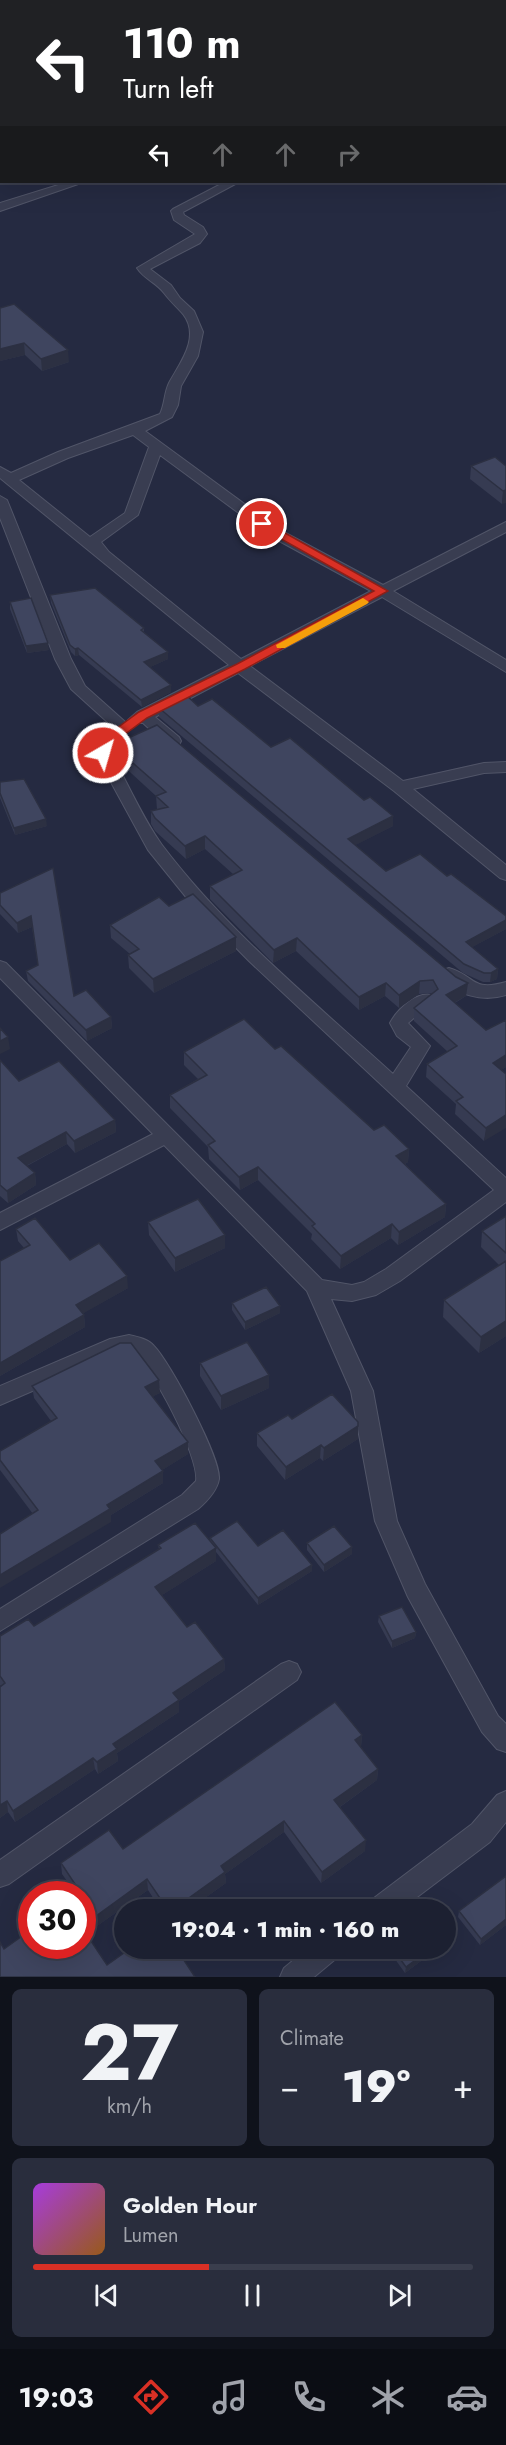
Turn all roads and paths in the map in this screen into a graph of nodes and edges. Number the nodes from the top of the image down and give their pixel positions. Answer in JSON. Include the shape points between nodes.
{"nodes":[{"id":1,"x":75,"y":183,"type":"edge"},
{"id":2,"x":231,"y":183,"type":"edge"},
{"id":3,"x":0,"y":207,"type":"edge"},
{"id":4,"x":168,"y":254,"type":"junction"},
{"id":5,"x":167,"y":288,"type":"junction"},
{"id":6,"x":165,"y":417,"type":"junction"},
{"id":7,"x":135,"y":430,"type":"junction"},
{"id":8,"x":161,"y":451,"type":"junction"},
{"id":9,"x":5,"y":475,"type":"edge"},
{"id":10,"x":0,"y":501,"type":"edge"},
{"id":11,"x":506,"y":526,"type":"edge"},
{"id":12,"x":105,"y":556,"type":"junction"},
{"id":13,"x":382,"y":591,"type":"junction"},
{"id":14,"x":241,"y":667,"type":"junction"},
{"id":15,"x":506,"y":667,"type":"edge"},
{"id":16,"x":143,"y":715,"type":"junction"},
{"id":17,"x":124,"y":728,"type":"junction"},
{"id":18,"x":186,"y":752,"type":"edge"},
{"id":19,"x":506,"y":766,"type":"edge"},
{"id":20,"x":400,"y":787,"type":"junction"},
{"id":21,"x":506,"y":874,"type":"edge"},
{"id":22,"x":437,"y":964,"type":"edge"},
{"id":23,"x":0,"y":967,"type":"edge"},
{"id":24,"x":506,"y":988,"type":"edge"},
{"id":25,"x":426,"y":1000,"type":"edge"},
{"id":26,"x":395,"y":1087,"type":"junction"},
{"id":27,"x":167,"y":1135,"type":"junction"},
{"id":28,"x":506,"y":1191,"type":"edge"},
{"id":29,"x":0,"y":1222,"type":"edge"},
{"id":30,"x":315,"y":1286,"type":"junction"},
{"id":31,"x":0,"y":1396,"type":"edge"},
{"id":32,"x":0,"y":1621,"type":"edge"},
{"id":33,"x":289,"y":1672,"type":"dead end"},
{"id":34,"x":506,"y":1741,"type":"edge"},
{"id":35,"x":506,"y":1803,"type":"edge"},
{"id":36,"x":0,"y":1875,"type":"edge"},
{"id":37,"x":394,"y":1899,"type":"edge"},
{"id":38,"x":315,"y":1959,"type":"edge"},
{"id":39,"x":293,"y":1977,"type":"edge"}],
"edges":[{"from":1,"to":3,"type":"street"},
{"from":2,"to":4,"type":"street","via":[[177,211],[201,234]]},
{"from":4,"to":5,"type":"street"},
{"from":4,"to":5,"type":"street","via":[[142,268]]},
{"from":5,"to":6,"type":"street","via":[[193,319],[196,332],[192,356],[174,386]]},
{"from":6,"to":7,"type":"street"},
{"from":6,"to":8,"type":"street","via":[[160,432]]},
{"from":7,"to":8,"type":"street"},
{"from":7,"to":9,"type":"street"},
{"from":8,"to":12,"type":"street","via":[[131,515],[93,541]]},
{"from":8,"to":13,"type":"street","via":[[275,533]]},
{"from":9,"to":12,"type":"street"},
{"from":10,"to":17,"type":"street","via":[[63,659],[79,689]]},
{"from":11,"to":13,"type":"street"},
{"from":12,"to":14,"type":"street"},
{"from":13,"to":14,"type":"street"},
{"from":13,"to":15,"type":"street"},
{"from":14,"to":16,"type":"street"},
{"from":14,"to":20,"type":"street"},
{"from":16,"to":17,"type":"street"},
{"from":16,"to":18,"type":"street"},
{"from":17,"to":26,"type":"street","via":[[106,742],[103,753],[154,846],[192,893],[255,957]]},
{"from":19,"to":20,"type":"street"},
{"from":20,"to":21,"type":"street"},
{"from":22,"to":24,"type":"street","via":[[475,992]]},
{"from":23,"to":27,"type":"street"},
{"from":25,"to":26,"type":"street","via":[[399,1023],[422,1046]]},
{"from":26,"to":28,"type":"street"},
{"from":27,"to":29,"type":"street"},
{"from":27,"to":30,"type":"street"},
{"from":28,"to":30,"type":"street","via":[[369,1290],[336,1292]]},
{"from":30,"to":34,"type":"street","via":[[362,1391],[386,1521],[416,1590],[490,1724]]},
{"from":31,"to":32,"type":"street","via":[[117,1345],[130,1343],[148,1352],[159,1367],[186,1419],[209,1478],[190,1502]]},
{"from":33,"to":36,"type":"street"},
{"from":35,"to":37,"type":"street","via":[[481,1833]]},
{"from":38,"to":39,"type":"street"}]}
